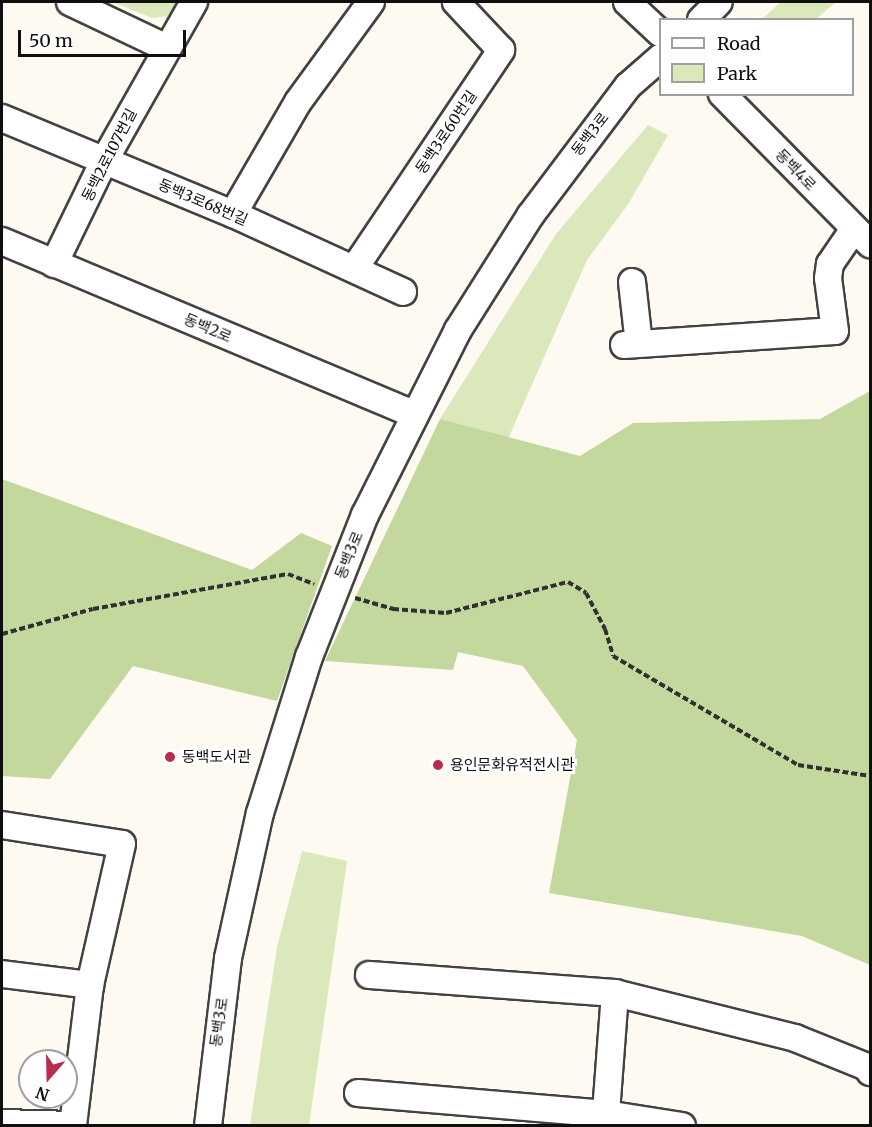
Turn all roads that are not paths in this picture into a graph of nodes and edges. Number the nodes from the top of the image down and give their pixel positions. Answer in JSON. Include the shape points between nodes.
{"nodes":[{"id":1,"x":70,"y":2,"type":"edge"},
{"id":2,"x":194,"y":2,"type":"edge"},
{"id":3,"x":371,"y":2,"type":"edge"},
{"id":4,"x":456,"y":2,"type":"edge"},
{"id":5,"x":627,"y":2,"type":"edge"},
{"id":6,"x":719,"y":2,"type":"edge"},
{"id":7,"x":703,"y":18,"type":"edge"},
{"id":8,"x":659,"y":32,"type":"edge"},
{"id":9,"x":167,"y":48,"type":"junction"},
{"id":10,"x":659,"y":59,"type":"edge"},
{"id":11,"x":724,"y":96,"type":"edge"},
{"id":12,"x":2,"y":118,"type":"edge"},
{"id":13,"x":104,"y":161,"type":"junction"},
{"id":14,"x":233,"y":214,"type":"junction"},
{"id":15,"x":865,"y":237,"type":"edge"},
{"id":16,"x":2,"y":242,"type":"edge"},
{"id":17,"x":54,"y":264,"type":"junction"},
{"id":18,"x":354,"y":269,"type":"junction"},
{"id":19,"x":632,"y":282,"type":"dead end"},
{"id":20,"x":403,"y":292,"type":"dead end"},
{"id":21,"x":415,"y":415,"type":"junction"},
{"id":22,"x":2,"y":825,"type":"edge"},
{"id":23,"x":2,"y":974,"type":"edge"},
{"id":24,"x":369,"y":975,"type":"dead end"},
{"id":25,"x":90,"y":985,"type":"junction"},
{"id":26,"x":615,"y":993,"type":"junction"},
{"id":27,"x":870,"y":1072,"type":"edge"},
{"id":28,"x":358,"y":1093,"type":"dead end"},
{"id":29,"x":606,"y":1120,"type":"edge"},
{"id":30,"x":2,"y":1123,"type":"edge"},
{"id":31,"x":73,"y":1125,"type":"edge"},
{"id":32,"x":208,"y":1125,"type":"edge"},
{"id":33,"x":682,"y":1125,"type":"edge"}],
"edges":[{"from":1,"to":9,"type":"street"},
{"from":2,"to":9,"type":"street","name":"동백2로107번길"},
{"from":3,"to":14,"type":"street","via":[[298,102]]},
{"from":4,"to":18,"type":"street","name":"동백3로60번길","via":[[501,50]]},
{"from":5,"to":8,"type":"street"},
{"from":6,"to":7,"type":"street"},
{"from":9,"to":13,"type":"street","name":"동백2로107번길"},
{"from":10,"to":21,"type":"street","name":"동백3로","via":[[628,86],[530,216],[458,330]]},
{"from":11,"to":15,"type":"street","name":"동백4로"},
{"from":12,"to":13,"type":"street","name":"동백3로68번길"},
{"from":13,"to":14,"type":"street","name":"동백3로68번길"},
{"from":13,"to":17,"type":"street","name":"동백2로107번길"},
{"from":14,"to":18,"type":"street","name":"동백3로68번길"},
{"from":15,"to":19,"type":"street","via":[[830,264],[835,331],[632,344]]},
{"from":16,"to":17,"type":"street","name":"동백2로"},
{"from":17,"to":21,"type":"street","name":"동백2로"},
{"from":18,"to":20,"type":"street","name":"동백3로68번길"},
{"from":21,"to":32,"type":"street","name":"동백3로","via":[[365,515],[334,592],[260,813],[228,957]]},
{"from":22,"to":25,"type":"street","via":[[122,844]]},
{"from":23,"to":25,"type":"street"},
{"from":24,"to":26,"type":"street"},
{"from":25,"to":31,"type":"street"},
{"from":26,"to":27,"type":"street","via":[[795,1038],[867,1067]]},
{"from":26,"to":29,"type":"street"},
{"from":28,"to":29,"type":"street"},
{"from":29,"to":33,"type":"street"},
{"from":30,"to":31,"type":"street"}]}
